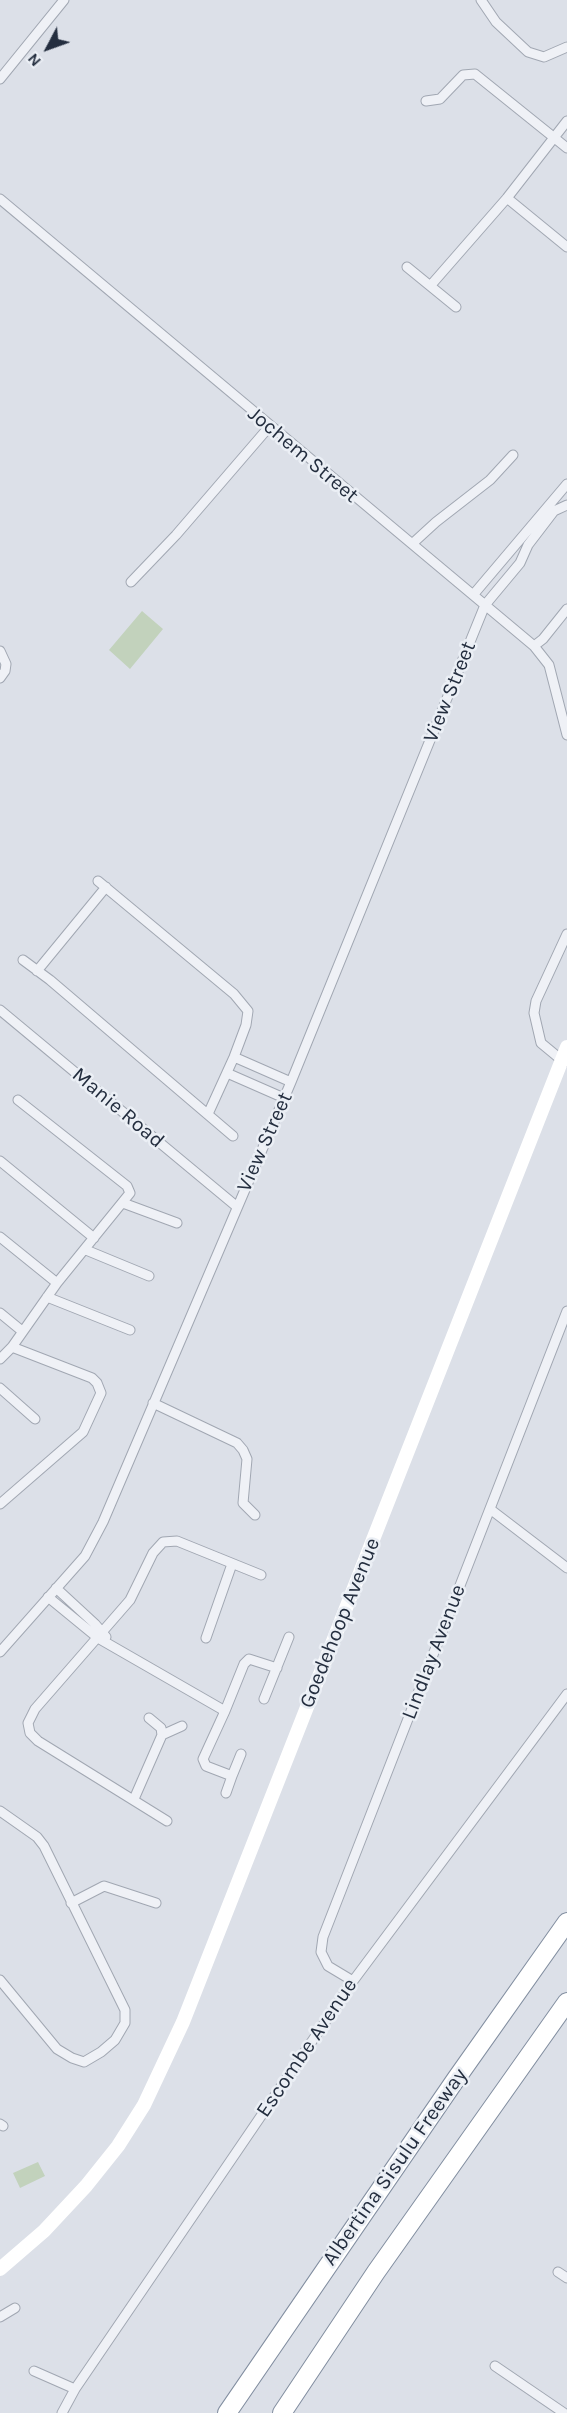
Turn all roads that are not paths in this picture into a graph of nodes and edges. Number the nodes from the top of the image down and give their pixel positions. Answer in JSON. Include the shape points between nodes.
{"nodes":[{"id":1,"x":64,"y":0,"type":"edge"},
{"id":2,"x":481,"y":0,"type":"edge"},
{"id":3,"x":567,"y":47,"type":"edge"},
{"id":4,"x":0,"y":79,"type":"edge"},
{"id":5,"x":426,"y":101,"type":"dead end"},
{"id":6,"x":567,"y":121,"type":"edge"},
{"id":7,"x":555,"y":138,"type":"junction"},
{"id":8,"x":567,"y":148,"type":"edge"},
{"id":9,"x":507,"y":198,"type":"junction"},
{"id":10,"x":0,"y":199,"type":"edge"},
{"id":11,"x":567,"y":247,"type":"edge"},
{"id":12,"x":408,"y":267,"type":"dead end"},
{"id":13,"x":431,"y":285,"type":"junction"},
{"id":14,"x":456,"y":307,"type":"dead end"},
{"id":15,"x":269,"y":427,"type":"junction"},
{"id":16,"x":513,"y":455,"type":"dead end"},
{"id":17,"x":567,"y":484,"type":"edge"},
{"id":18,"x":567,"y":505,"type":"edge"},
{"id":19,"x":412,"y":544,"type":"junction"},
{"id":20,"x":131,"y":582,"type":"dead end"},
{"id":21,"x":472,"y":595,"type":"junction"},
{"id":22,"x":485,"y":605,"type":"junction"},
{"id":23,"x":567,"y":609,"type":"edge"},
{"id":24,"x":534,"y":646,"type":"junction"},
{"id":25,"x":0,"y":651,"type":"edge"},
{"id":26,"x":0,"y":678,"type":"edge"},
{"id":27,"x":567,"y":735,"type":"edge"},
{"id":28,"x":567,"y":934,"type":"edge"},
{"id":29,"x":23,"y":960,"type":"dead end"},
{"id":30,"x":38,"y":971,"type":"junction"},
{"id":31,"x":0,"y":1010,"type":"edge"},
{"id":32,"x":567,"y":1047,"type":"edge"},
{"id":33,"x":234,"y":1057,"type":"junction"},
{"id":34,"x":564,"y":1062,"type":"edge"},
{"id":35,"x":227,"y":1073,"type":"junction"},
{"id":36,"x":291,"y":1082,"type":"junction"},
{"id":37,"x":284,"y":1098,"type":"junction"},
{"id":38,"x":18,"y":1100,"type":"dead end"},
{"id":39,"x":208,"y":1114,"type":"junction"},
{"id":40,"x":233,"y":1136,"type":"dead end"},
{"id":41,"x":0,"y":1161,"type":"edge"},
{"id":42,"x":123,"y":1203,"type":"junction"},
{"id":43,"x":236,"y":1206,"type":"junction"},
{"id":44,"x":177,"y":1223,"type":"dead end"},
{"id":45,"x":0,"y":1237,"type":"edge"},
{"id":46,"x":94,"y":1238,"type":"junction"},
{"id":47,"x":86,"y":1250,"type":"junction"},
{"id":48,"x":149,"y":1276,"type":"dead end"},
{"id":49,"x":57,"y":1283,"type":"junction"},
{"id":50,"x":47,"y":1297,"type":"junction"},
{"id":51,"x":567,"y":1311,"type":"edge"},
{"id":52,"x":0,"y":1313,"type":"edge"},
{"id":53,"x":130,"y":1330,"type":"dead end"},
{"id":54,"x":22,"y":1331,"type":"junction"},
{"id":55,"x":12,"y":1347,"type":"junction"},
{"id":56,"x":0,"y":1359,"type":"edge"},
{"id":57,"x":0,"y":1388,"type":"edge"},
{"id":58,"x":153,"y":1403,"type":"junction"},
{"id":59,"x":35,"y":1419,"type":"dead end"},
{"id":60,"x":0,"y":1504,"type":"edge"},
{"id":61,"x":490,"y":1509,"type":"junction"},
{"id":62,"x":255,"y":1515,"type":"dead end"},
{"id":63,"x":232,"y":1564,"type":"junction"},
{"id":64,"x":567,"y":1568,"type":"edge"},
{"id":65,"x":261,"y":1575,"type":"dead end"},
{"id":66,"x":56,"y":1588,"type":"junction"},
{"id":67,"x":48,"y":1597,"type":"junction"},
{"id":68,"x":100,"y":1636,"type":"junction"},
{"id":69,"x":289,"y":1637,"type":"dead end"},
{"id":70,"x":206,"y":1638,"type":"dead end"},
{"id":71,"x":0,"y":1652,"type":"edge"},
{"id":72,"x":277,"y":1668,"type":"junction"},
{"id":73,"x":567,"y":1694,"type":"edge"},
{"id":74,"x":264,"y":1699,"type":"dead end"},
{"id":75,"x":225,"y":1711,"type":"junction"},
{"id":76,"x":149,"y":1718,"type":"dead end"},
{"id":77,"x":182,"y":1726,"type":"dead end"},
{"id":78,"x":162,"y":1735,"type":"junction"},
{"id":79,"x":241,"y":1754,"type":"dead end"},
{"id":80,"x":232,"y":1776,"type":"junction"},
{"id":81,"x":226,"y":1793,"type":"dead end"},
{"id":82,"x":134,"y":1799,"type":"junction"},
{"id":83,"x":0,"y":1810,"type":"edge"},
{"id":84,"x":167,"y":1821,"type":"dead end"},
{"id":85,"x":71,"y":1903,"type":"junction"},
{"id":86,"x":156,"y":1903,"type":"dead end"},
{"id":87,"x":567,"y":1922,"type":"edge"},
{"id":88,"x":0,"y":1980,"type":"edge"},
{"id":89,"x":353,"y":1981,"type":"junction"},
{"id":90,"x":567,"y":2002,"type":"edge"},
{"id":91,"x":0,"y":2269,"type":"edge"},
{"id":92,"x":558,"y":2272,"type":"dead end"},
{"id":93,"x":567,"y":2278,"type":"edge"},
{"id":94,"x":15,"y":2308,"type":"dead end"},
{"id":95,"x":0,"y":2317,"type":"edge"},
{"id":96,"x":495,"y":2366,"type":"dead end"},
{"id":97,"x":34,"y":2371,"type":"dead end"},
{"id":98,"x":75,"y":2389,"type":"junction"},
{"id":99,"x":567,"y":2408,"type":"edge"},
{"id":100,"x":62,"y":2413,"type":"edge"},
{"id":101,"x":226,"y":2413,"type":"edge"},
{"id":102,"x":282,"y":2413,"type":"edge"},
{"id":103,"x":563,"y":2413,"type":"edge"}],
"edges":[{"from":1,"to":4,"type":"street"},
{"from":2,"to":3,"type":"street","via":[[496,22],[528,51],[544,57]]},
{"from":5,"to":7,"type":"street","via":[[440,99],[463,75],[475,74]]},
{"from":6,"to":7,"type":"street"},
{"from":7,"to":8,"type":"street"},
{"from":7,"to":9,"type":"street"},
{"from":9,"to":11,"type":"street"},
{"from":9,"to":13,"type":"street"},
{"from":10,"to":15,"type":"street","name":"Jochem Street"},
{"from":12,"to":13,"type":"street"},
{"from":13,"to":14,"type":"street"},
{"from":15,"to":19,"type":"street","name":"Jochem Street"},
{"from":15,"to":20,"type":"street"},
{"from":16,"to":19,"type":"street","via":[[490,480]]},
{"from":17,"to":21,"type":"street"},
{"from":18,"to":22,"type":"street","name":"View Street","via":[[554,511],[528,545],[520,563]]},
{"from":19,"to":21,"type":"street","name":"Jochem Street"},
{"from":21,"to":22,"type":"street","name":"Jochem Street"},
{"from":22,"to":24,"type":"street","name":"Jochem Street"},
{"from":22,"to":36,"type":"street","name":"View Street"},
{"from":23,"to":24,"type":"street"},
{"from":24,"to":27,"type":"street","name":"Jochem Street","via":[[552,673]]},
{"from":25,"to":26,"type":"street","via":[[6,663]]},
{"from":28,"to":34,"type":"street","via":[[534,1013],[541,1043]]},
{"from":29,"to":30,"type":"street"},
{"from":30,"to":33,"type":"street","via":[[102,884],[243,1002],[248,1011],[246,1025]]},
{"from":30,"to":39,"type":"street"},
{"from":31,"to":43,"type":"street","name":"Manie Road"},
{"from":32,"to":34,"type":"main road","name":"Goedehoop Avenue"},
{"from":33,"to":35,"type":"street"},
{"from":33,"to":36,"type":"street"},
{"from":34,"to":91,"type":"main road","name":"Goedehoop Avenue","via":[[183,2022],[144,2105],[118,2146],[44,2231]]},
{"from":35,"to":37,"type":"street"},
{"from":35,"to":39,"type":"street"},
{"from":36,"to":37,"type":"street","name":"View Street"},
{"from":37,"to":43,"type":"street","name":"View Street"},
{"from":38,"to":42,"type":"street","via":[[127,1186],[130,1193]]},
{"from":39,"to":40,"type":"street"},
{"from":41,"to":46,"type":"street"},
{"from":42,"to":44,"type":"street"},
{"from":42,"to":46,"type":"street"},
{"from":43,"to":58,"type":"street","name":"View Street"},
{"from":45,"to":49,"type":"street"},
{"from":46,"to":47,"type":"street"},
{"from":47,"to":48,"type":"street"},
{"from":47,"to":49,"type":"street"},
{"from":49,"to":50,"type":"street"},
{"from":50,"to":53,"type":"street"},
{"from":50,"to":54,"type":"street"},
{"from":51,"to":61,"type":"street","name":"Lindlay Avenue"},
{"from":52,"to":54,"type":"street"},
{"from":54,"to":55,"type":"street"},
{"from":55,"to":56,"type":"street"},
{"from":55,"to":60,"type":"street","via":[[92,1378],[101,1393],[83,1432]]},
{"from":57,"to":59,"type":"street"},
{"from":58,"to":62,"type":"street","via":[[237,1443],[247,1459],[243,1503]]},
{"from":58,"to":66,"type":"street","name":"View Street","via":[[94,1539],[85,1556]]},
{"from":61,"to":64,"type":"street"},
{"from":61,"to":89,"type":"street","name":"Lindlay Avenue","via":[[322,1937],[321,1952],[328,1966]]},
{"from":63,"to":65,"type":"street"},
{"from":63,"to":68,"type":"street","via":[[177,1541],[162,1542],[135,1593]]},
{"from":63,"to":70,"type":"street"},
{"from":66,"to":67,"type":"street","name":"View Street"},
{"from":66,"to":68,"type":"street"},
{"from":67,"to":68,"type":"street"},
{"from":67,"to":71,"type":"street","name":"View Street"},
{"from":68,"to":75,"type":"street"},
{"from":68,"to":82,"type":"street","via":[[35,1709],[28,1723],[30,1733],[38,1742]]},
{"from":69,"to":72,"type":"street"},
{"from":72,"to":74,"type":"street"},
{"from":72,"to":75,"type":"street","via":[[249,1659]]},
{"from":73,"to":89,"type":"street","name":"Escombe Avenue"},
{"from":75,"to":80,"type":"street","via":[[203,1761],[206,1766]]},
{"from":76,"to":78,"type":"street","via":[[161,1728]]},
{"from":77,"to":78,"type":"street"},
{"from":78,"to":82,"type":"street"},
{"from":79,"to":80,"type":"street"},
{"from":80,"to":81,"type":"street"},
{"from":82,"to":84,"type":"street"},
{"from":83,"to":85,"type":"street","via":[[38,1837]]},
{"from":85,"to":86,"type":"street","via":[[104,1886]]},
{"from":85,"to":88,"type":"street","via":[[125,2010],[125,2023],[115,2040],[84,2062],[72,2058],[57,2049]]},
{"from":87,"to":101,"type":"highway","name":"Albertina Sisulu Freeway"},
{"from":89,"to":98,"type":"street","name":"Escombe Avenue"},
{"from":90,"to":102,"type":"highway"},
{"from":92,"to":93,"type":"street"},
{"from":94,"to":95,"type":"street"},
{"from":96,"to":103,"type":"street"},
{"from":97,"to":98,"type":"street"},
{"from":98,"to":100,"type":"street","name":"Escombe Avenue"},
{"from":99,"to":103,"type":"street"}]}
